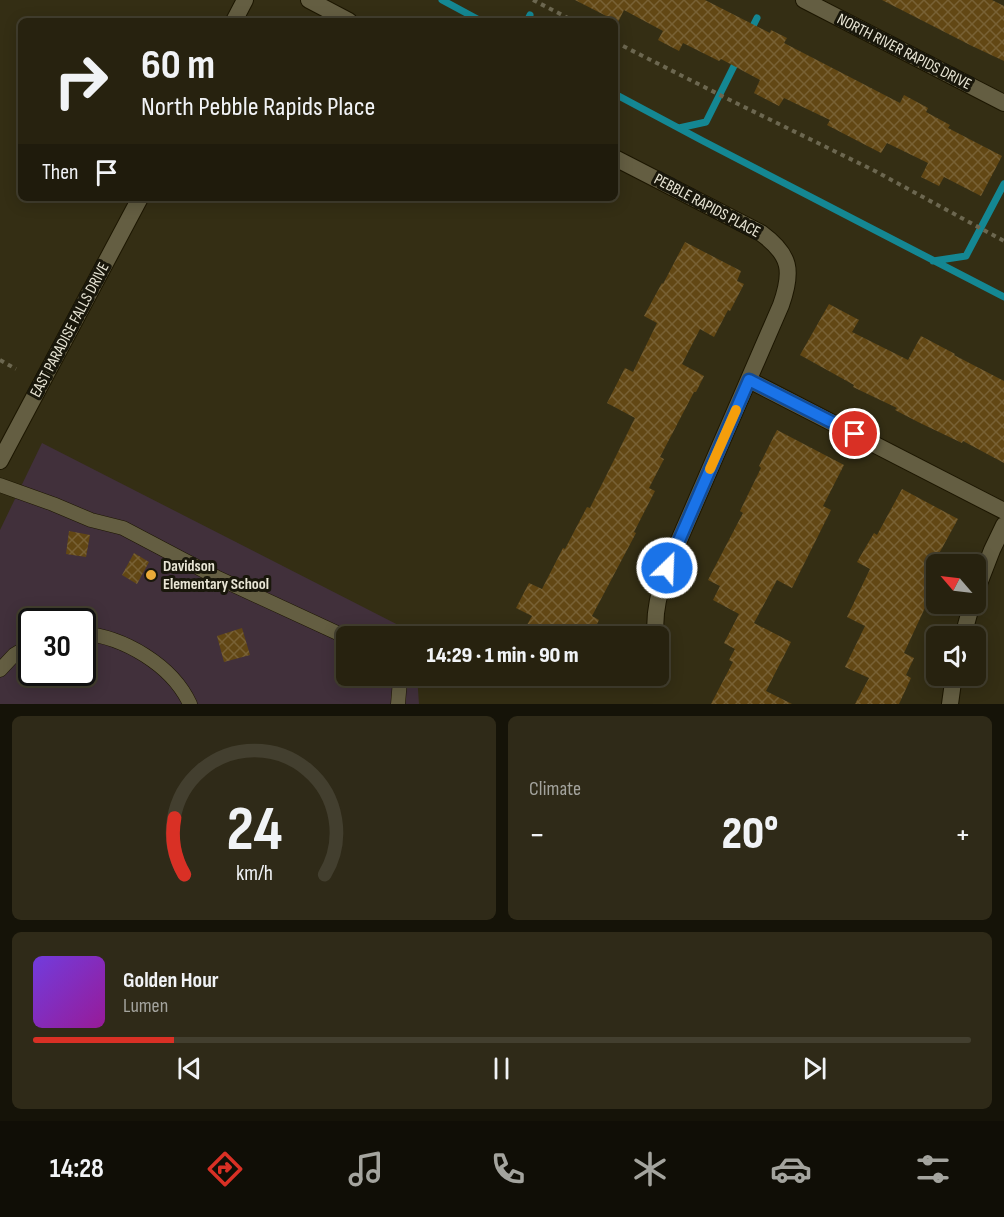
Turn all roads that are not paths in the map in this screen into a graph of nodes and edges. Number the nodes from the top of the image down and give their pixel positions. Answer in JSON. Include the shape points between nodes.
{"nodes":[{"id":1,"x":245,"y":0,"type":"edge"},
{"id":2,"x":309,"y":0,"type":"edge"},
{"id":3,"x":804,"y":0,"type":"edge"},
{"id":4,"x":236,"y":18,"type":"edge"},
{"id":5,"x":343,"y":18,"type":"edge"},
{"id":6,"x":1004,"y":103,"type":"edge"},
{"id":7,"x":618,"y":160,"type":"edge"},
{"id":8,"x":138,"y":201,"type":"edge"},
{"id":9,"x":749,"y":380,"type":"junction"},
{"id":10,"x":0,"y":461,"type":"edge"},
{"id":11,"x":0,"y":485,"type":"edge"},
{"id":12,"x":1004,"y":511,"type":"edge"},
{"id":13,"x":1004,"y":525,"type":"edge"},
{"id":14,"x":986,"y":564,"type":"edge"},
{"id":15,"x":656,"y":626,"type":"edge"},
{"id":16,"x":336,"y":632,"type":"edge"},
{"id":17,"x":96,"y":634,"type":"edge"},
{"id":18,"x":18,"y":653,"type":"edge"},
{"id":19,"x":0,"y":669,"type":"edge"},
{"id":20,"x":400,"y":686,"type":"edge"},
{"id":21,"x":952,"y":686,"type":"edge"},
{"id":22,"x":190,"y":704,"type":"edge"},
{"id":23,"x":398,"y":704,"type":"edge"},
{"id":24,"x":950,"y":704,"type":"edge"}],
"edges":[{"from":1,"to":4,"type":"street"},
{"from":2,"to":5,"type":"street"},
{"from":3,"to":6,"type":"street","name":"NORTH RIVER RAPIDS DRIVE"},
{"from":7,"to":9,"type":"street","name":"PEBBLE RAPIDS PLACE","via":[[761,233],[783,254],[788,266],[785,294]]},
{"from":8,"to":10,"type":"street","name":"EAST PARADISE FALLS DRIVE"},
{"from":9,"to":12,"type":"street"},
{"from":9,"to":15,"type":"street","via":[[667,568]]},
{"from":11,"to":16,"type":"lane","via":[[91,520],[123,528],[216,577]]},
{"from":13,"to":14,"type":"street"},
{"from":17,"to":22,"type":"lane","via":[[147,656],[162,667]]},
{"from":18,"to":19,"type":"lane"},
{"from":20,"to":23,"type":"lane"},
{"from":21,"to":24,"type":"street"}]}
